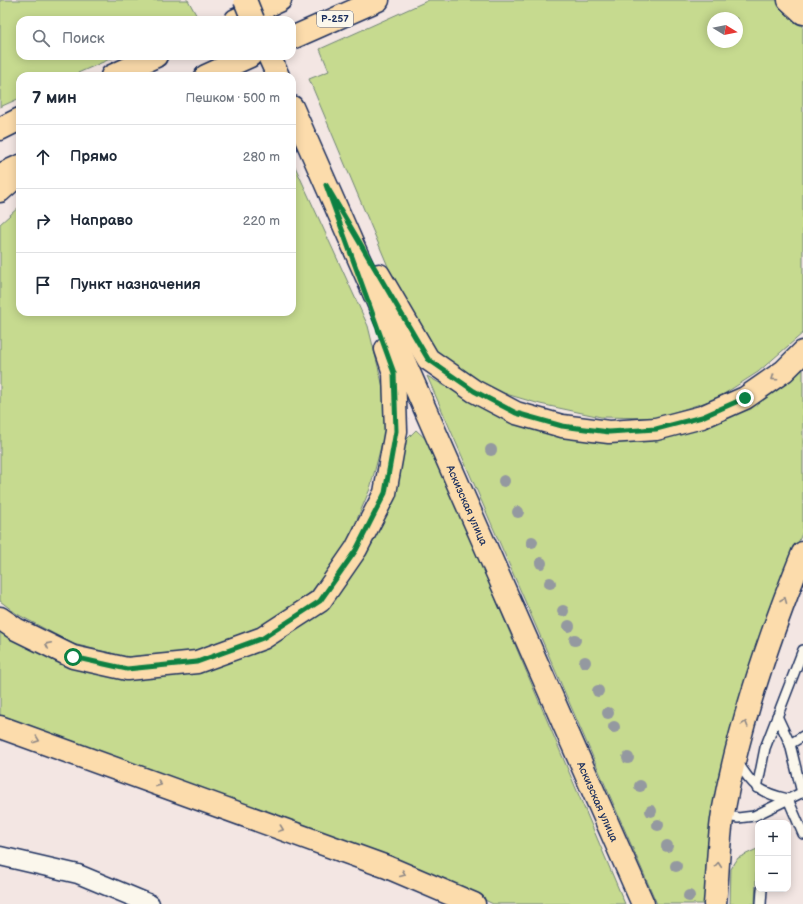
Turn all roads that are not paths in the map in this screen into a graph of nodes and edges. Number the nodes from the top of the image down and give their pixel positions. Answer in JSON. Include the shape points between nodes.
{"nodes":[{"id":1,"x":244,"y":0,"type":"edge"},
{"id":2,"x":280,"y":0,"type":"edge"},
{"id":3,"x":378,"y":0,"type":"edge"},
{"id":4,"x":789,"y":0,"type":"edge"},
{"id":5,"x":803,"y":13,"type":"edge"},
{"id":6,"x":245,"y":16,"type":"edge"},
{"id":7,"x":251,"y":16,"type":"edge"},
{"id":8,"x":296,"y":36,"type":"edge"},
{"id":9,"x":147,"y":60,"type":"edge"},
{"id":10,"x":241,"y":60,"type":"edge"},
{"id":11,"x":271,"y":60,"type":"edge"},
{"id":12,"x":121,"y":72,"type":"edge"},
{"id":13,"x":215,"y":72,"type":"edge"},
{"id":14,"x":276,"y":72,"type":"edge"},
{"id":15,"x":16,"y":113,"type":"edge"},
{"id":16,"x":296,"y":116,"type":"edge"},
{"id":17,"x":0,"y":119,"type":"edge"},
{"id":18,"x":16,"y":121,"type":"edge"},
{"id":19,"x":0,"y":129,"type":"edge"},
{"id":20,"x":16,"y":168,"type":"edge"},
{"id":21,"x":0,"y":175,"type":"edge"},
{"id":22,"x":16,"y":177,"type":"edge"},
{"id":23,"x":326,"y":185,"type":"junction"},
{"id":24,"x":0,"y":191,"type":"edge"},
{"id":25,"x":803,"y":352,"type":"edge"},
{"id":26,"x":803,"y":553,"type":"edge"},
{"id":27,"x":0,"y":618,"type":"edge"},
{"id":28,"x":803,"y":650,"type":"edge"},
{"id":29,"x":777,"y":716,"type":"junction"},
{"id":30,"x":0,"y":727,"type":"edge"},
{"id":31,"x":803,"y":736,"type":"edge"},
{"id":32,"x":790,"y":744,"type":"junction"},
{"id":33,"x":735,"y":757,"type":"junction"},
{"id":34,"x":757,"y":788,"type":"junction"},
{"id":35,"x":802,"y":792,"type":"edge"},
{"id":36,"x":788,"y":799,"type":"junction"},
{"id":37,"x":723,"y":815,"type":"junction"},
{"id":38,"x":756,"y":820,"type":"edge"},
{"id":39,"x":803,"y":833,"type":"edge"},
{"id":40,"x":0,"y":856,"type":"edge"},
{"id":41,"x":762,"y":892,"type":"edge"},
{"id":42,"x":150,"y":904,"type":"edge"},
{"id":43,"x":474,"y":904,"type":"edge"},
{"id":44,"x":643,"y":904,"type":"edge"},
{"id":45,"x":715,"y":904,"type":"edge"},
{"id":46,"x":761,"y":904,"type":"edge"}],
"edges":[{"from":1,"to":7,"type":"main road","bridge":true},
{"from":2,"to":6,"type":"main road"},
{"from":3,"to":8,"type":"main road","number":"Р-257"},
{"from":4,"to":5,"type":"main road"},
{"from":9,"to":12,"type":"main road"},
{"from":10,"to":13,"type":"main road"},
{"from":11,"to":14,"type":"main road"},
{"from":15,"to":17,"type":"main road"},
{"from":16,"to":23,"type":"main road","name":"Аскизская улица"},
{"from":18,"to":19,"type":"main road"},
{"from":20,"to":21,"type":"main road"},
{"from":22,"to":24,"type":"main road"},
{"from":25,"to":23,"type":"main road","one_way":true,"via":[[784,371],[745,398],[702,417],[656,429],[609,432],[570,427],[516,413],[474,391],[428,359]]},
{"from":23,"to":27,"type":"main road","one_way":true,"via":[[394,373],[396,431],[385,493],[356,550],[320,601],[263,638],[197,662],[127,669],[73,657],[16,630]]},
{"from":23,"to":44,"type":"main road","name":"Аскизская улица"},
{"from":33,"to":26,"type":"main road","one_way":true,"via":[[777,617]]},
{"from":28,"to":29,"type":"lane"},
{"from":29,"to":32,"type":"lane"},
{"from":29,"to":34,"type":"lane","via":[[765,748]]},
{"from":30,"to":43,"type":"main road","one_way":true,"via":[[387,867]]},
{"from":31,"to":32,"type":"lane"},
{"from":32,"to":35,"type":"lane"},
{"from":33,"to":34,"type":"lane","via":[[748,780]]},
{"from":33,"to":37,"type":"main road"},
{"from":34,"to":36,"type":"lane","via":[[769,795]]},
{"from":35,"to":36,"type":"lane"},
{"from":36,"to":38,"type":"lane"},
{"from":36,"to":39,"type":"lane"},
{"from":37,"to":38,"type":"lane"},
{"from":45,"to":37,"type":"main road","one_way":true},
{"from":40,"to":42,"type":"street","via":[[78,874]]},
{"from":41,"to":46,"type":"lane"}]}
